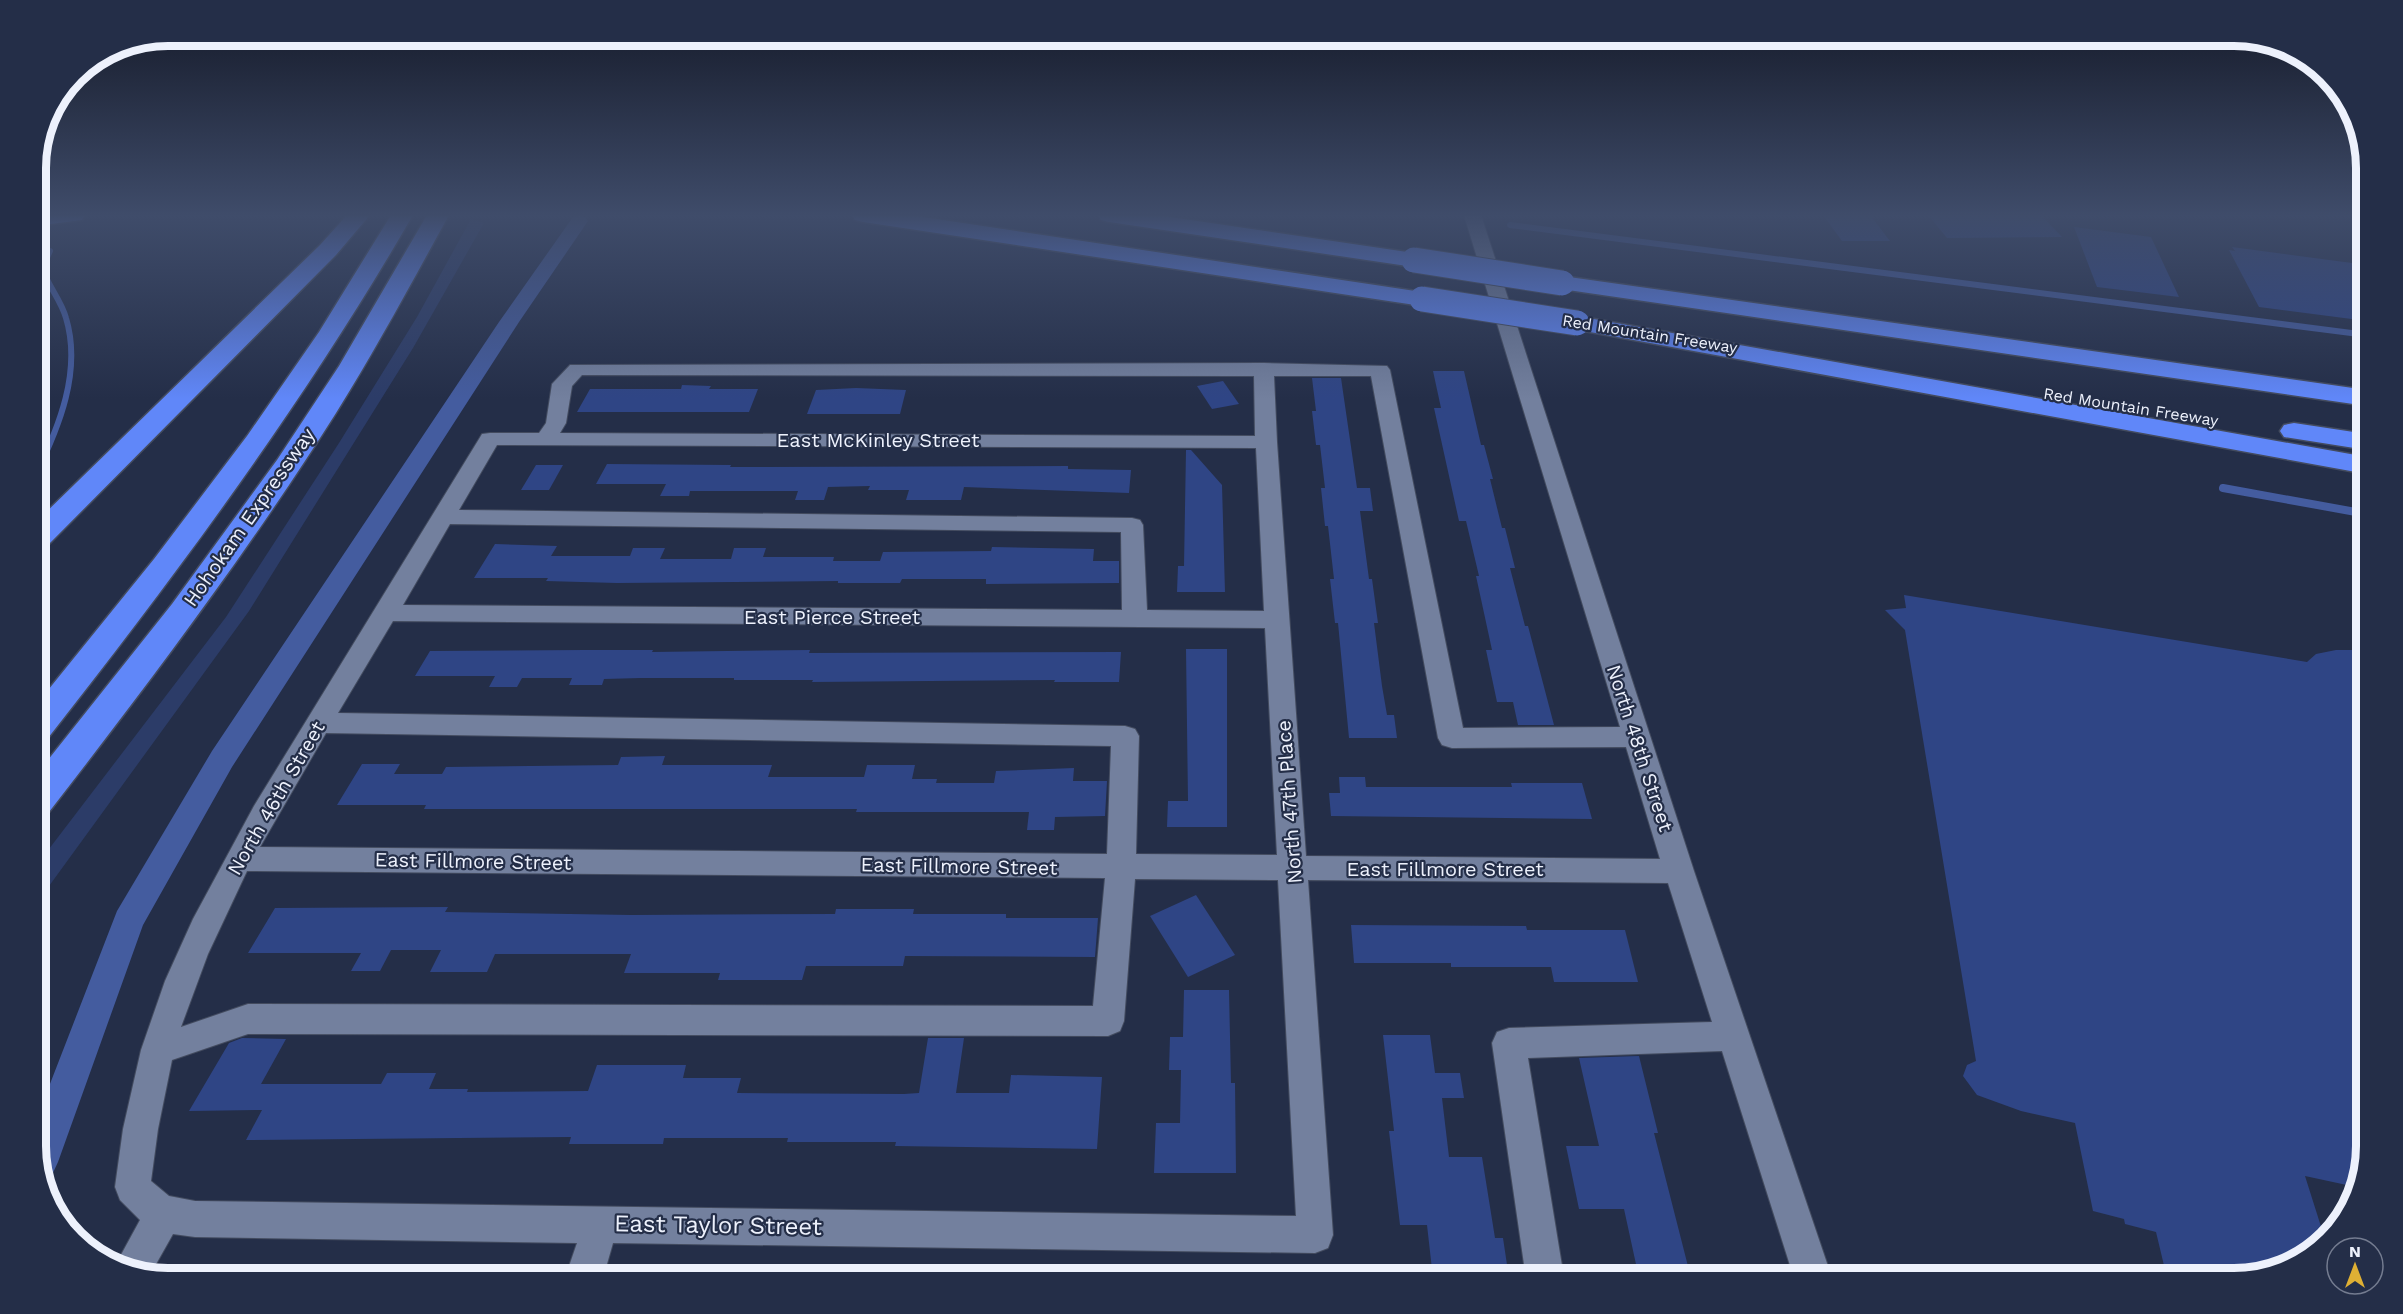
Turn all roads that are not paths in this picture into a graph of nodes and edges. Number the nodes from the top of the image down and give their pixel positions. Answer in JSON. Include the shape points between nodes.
{"nodes":[{"id":1,"x":300,"y":276,"type":"edge"},
{"id":2,"x":365,"y":276,"type":"edge"},
{"id":3,"x":403,"y":276,"type":"edge"},
{"id":4,"x":1269,"y":276,"type":"edge"},
{"id":5,"x":1491,"y":276,"type":"edge"},
{"id":6,"x":1515,"y":276,"type":"edge"},
{"id":7,"x":1577,"y":323,"type":"junction"},
{"id":8,"x":1264,"y":369,"type":"junction"},
{"id":9,"x":2356,"y":394,"type":"edge"},
{"id":10,"x":490,"y":439,"type":"joint"},
{"id":11,"x":545,"y":439,"type":"junction"},
{"id":12,"x":2356,"y":440,"type":"edge"},
{"id":13,"x":1266,"y":442,"type":"junction"},
{"id":14,"x":2356,"y":464,"type":"edge"},
{"id":15,"x":443,"y":517,"type":"junction"},
{"id":16,"x":47,"y":528,"type":"edge"},
{"id":17,"x":386,"y":613,"type":"junction"},
{"id":18,"x":1135,"y":619,"type":"junction"},
{"id":19,"x":1277,"y":620,"type":"junction"},
{"id":20,"x":47,"y":715,"type":"edge"},
{"id":21,"x":319,"y":723,"type":"junction"},
{"id":22,"x":1636,"y":737,"type":"junction"},
{"id":23,"x":47,"y":788,"type":"edge"},
{"id":24,"x":240,"y":859,"type":"junction"},
{"id":25,"x":1122,"y":867,"type":"junction"},
{"id":26,"x":1293,"y":868,"type":"junction"},
{"id":27,"x":1679,"y":871,"type":"junction"},
{"id":28,"x":1733,"y":1036,"type":"junction"},
{"id":29,"x":158,"y":1050,"type":"junction"},
{"id":30,"x":164,"y":1215,"type":"junction"},
{"id":31,"x":601,"y":1224,"type":"junction"},
{"id":32,"x":1315,"y":1235,"type":"joint"},
{"id":33,"x":137,"y":1263,"type":"edge"},
{"id":34,"x":587,"y":1268,"type":"edge"},
{"id":35,"x":1543,"y":1268,"type":"edge"},
{"id":36,"x":1810,"y":1268,"type":"edge"}],
"edges":[{"from":1,"to":16,"type":"highway"},
{"from":2,"to":20,"type":"highway","name":"Hohokam Expressway","via":[[256,443],[140,600]]},
{"from":3,"to":23,"type":"highway","name":"Hohokam Expressway","via":[[291,460],[178,618]]},
{"from":4,"to":7,"type":"highway","name":"Red Mountain Freeway","bridge":true},
{"from":5,"to":22,"type":"street","name":"North 48th Street"},
{"from":6,"to":9,"type":"highway","name":"Red Mountain Freeway","bridge":true},
{"from":7,"to":12,"type":"highway","name":"Red Mountain Freeway"},
{"from":7,"to":14,"type":"highway"},
{"from":8,"to":11,"type":"street","via":[[577,369],[562,384],[556,423]]},
{"from":8,"to":13,"type":"street","name":"North 47th Place"},
{"from":8,"to":22,"type":"street","via":[[1380,370],[1452,738]]},
{"from":10,"to":11,"type":"street","name":"East McKinley Street"},
{"from":10,"to":15,"type":"street","name":"North 46th Street"},
{"from":11,"to":13,"type":"street","name":"East McKinley Street"},
{"from":13,"to":19,"type":"street","name":"North 47th Place"},
{"from":15,"to":17,"type":"street","name":"North 46th Street"},
{"from":15,"to":18,"type":"street","via":[[1132,525]]},
{"from":17,"to":18,"type":"street","name":"East Pierce Street"},
{"from":17,"to":21,"type":"street","name":"North 46th Street"},
{"from":18,"to":19,"type":"street","name":"East Pierce Street"},
{"from":19,"to":26,"type":"street","name":"North 47th Place"},
{"from":21,"to":24,"type":"street","name":"North 46th Street"},
{"from":21,"to":25,"type":"street","via":[[1125,736]]},
{"from":22,"to":27,"type":"street","name":"North 48th Street"},
{"from":24,"to":25,"type":"street","name":"East Fillmore Street"},
{"from":24,"to":29,"type":"street","name":"North 46th Street","via":[[191,955]]},
{"from":25,"to":26,"type":"street","name":"East Fillmore Street"},
{"from":25,"to":29,"type":"street","via":[[1108,1021],[248,1019]]},
{"from":26,"to":27,"type":"street","name":"East Fillmore Street"},
{"from":26,"to":32,"type":"street","name":"North 47th Place"},
{"from":27,"to":28,"type":"street","name":"North 48th Street"},
{"from":28,"to":35,"type":"street","via":[[1509,1042]]},
{"from":28,"to":36,"type":"street","name":"North 48th Street"},
{"from":29,"to":30,"type":"street","name":"North 46th Street","via":[[137,1144],[133,1187],[146,1203]]},
{"from":30,"to":31,"type":"street","name":"East Taylor Street","via":[[195,1219]]},
{"from":30,"to":33,"type":"street"},
{"from":31,"to":32,"type":"street","name":"East Taylor Street"},
{"from":31,"to":34,"type":"street"}]}
